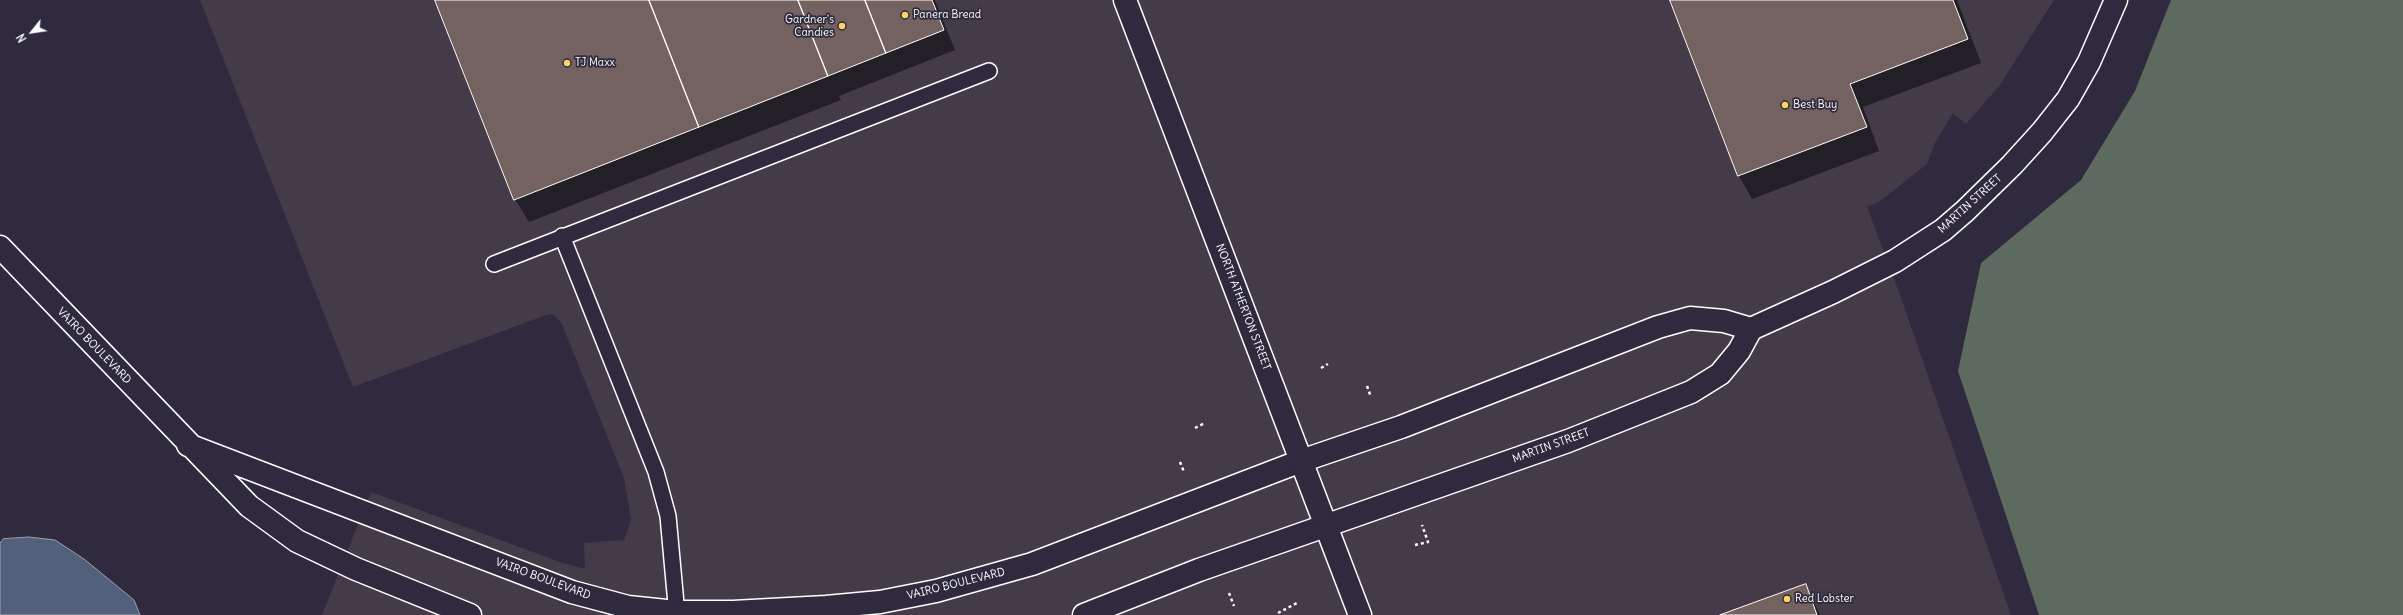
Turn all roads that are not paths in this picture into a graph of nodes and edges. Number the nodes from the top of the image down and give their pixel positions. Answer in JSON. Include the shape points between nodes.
{"nodes":[{"id":1,"x":1125,"y":0,"type":"edge"},
{"id":2,"x":2116,"y":0,"type":"edge"},
{"id":3,"x":989,"y":71,"type":"dead end"},
{"id":4,"x":562,"y":236,"type":"junction"},
{"id":5,"x":1,"y":251,"type":"edge"},
{"id":6,"x":494,"y":264,"type":"dead end"},
{"id":7,"x":1751,"y":329,"type":"junction"},
{"id":8,"x":188,"y":445,"type":"junction"},
{"id":9,"x":1301,"y":461,"type":"junction"},
{"id":10,"x":1325,"y":526,"type":"junction"},
{"id":11,"x":676,"y":614,"type":"edge"},
{"id":12,"x":470,"y":615,"type":"edge"},
{"id":13,"x":1084,"y":615,"type":"edge"},
{"id":14,"x":1360,"y":615,"type":"edge"}],
"edges":[{"from":1,"to":9,"type":"main road","name":"NORTH ATHERTON STREET"},
{"from":2,"to":7,"type":"main road","name":"MARTIN STREET","via":[[2089,62],[2068,98],[2012,166],[1965,211],[1943,230],[1895,261]]},
{"from":3,"to":4,"type":"lane"},
{"from":4,"to":6,"type":"lane"},
{"from":4,"to":11,"type":"lane","via":[[656,472],[668,516]]},
{"from":5,"to":8,"type":"main road","name":"VAIRO BOULEVARD"},
{"from":7,"to":9,"type":"main road","via":[[1724,321],[1690,318],[1658,327],[1401,427]]},
{"from":7,"to":10,"type":"main road","name":"MARTIN STREET","via":[[1739,351],[1720,374],[1691,392],[1568,441]]},
{"from":8,"to":11,"type":"main road","name":"VAIRO BOULEVARD","via":[[572,592],[628,607]]},
{"from":8,"to":12,"type":"main road","name":"VAIRO BOULEVARD","via":[[249,506],[297,541],[356,569]]},
{"from":9,"to":10,"type":"main road","name":"NORTH ATHERTON STREET"},
{"from":9,"to":11,"type":"main road","name":"VAIRO BOULEVARD","via":[[1032,564],[936,591],[880,602],[826,608]]},
{"from":10,"to":13,"type":"main road","via":[[1199,570]]},
{"from":10,"to":14,"type":"main road","name":"NORTH ATHERTON STREET"}]}
